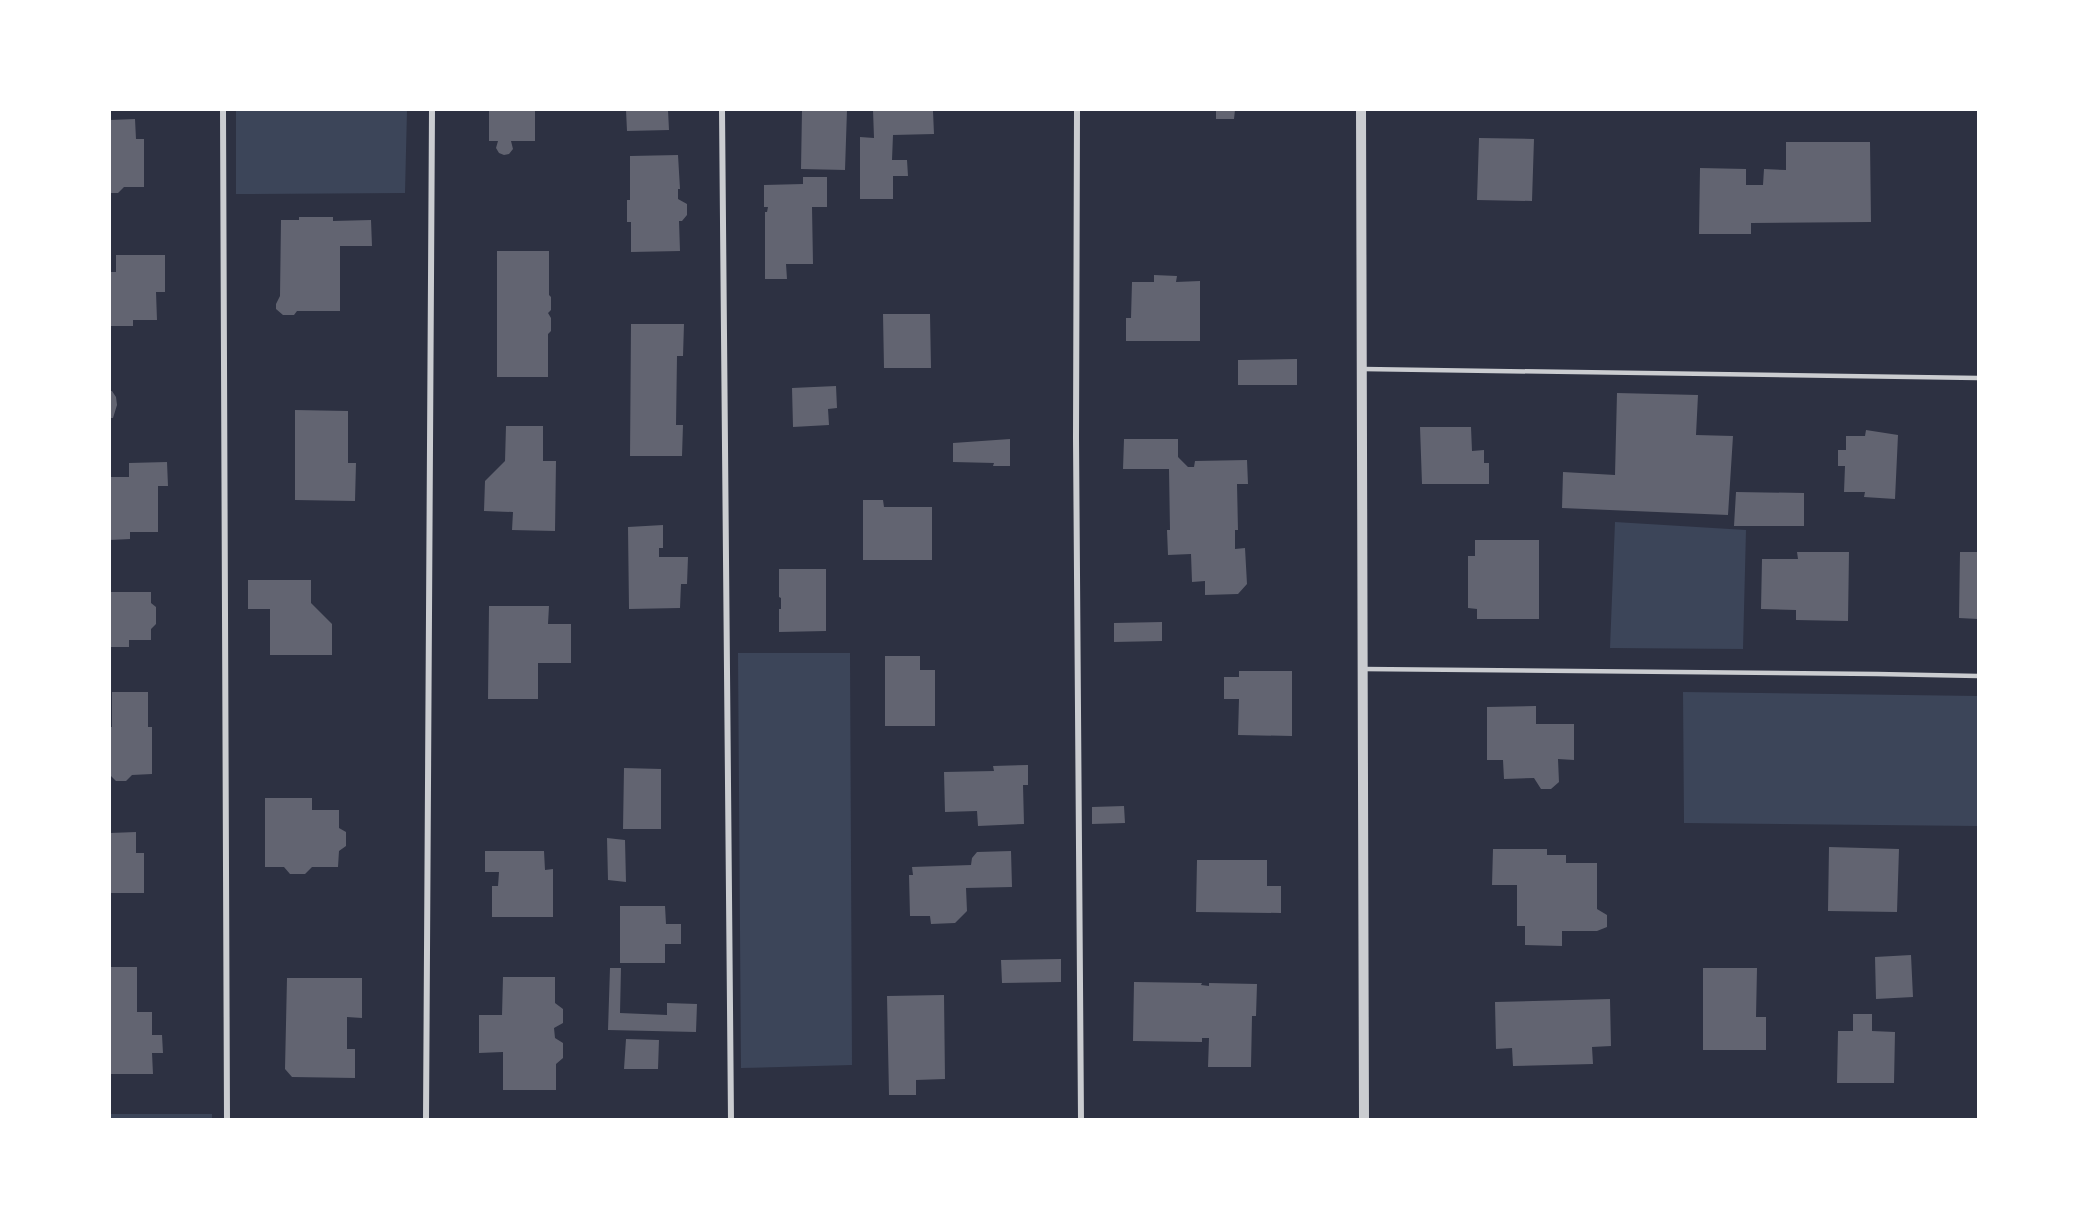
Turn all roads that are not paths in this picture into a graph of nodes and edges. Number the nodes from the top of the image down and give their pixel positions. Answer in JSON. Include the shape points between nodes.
{"nodes":[{"id":1,"x":223,"y":110,"type":"edge"},
{"id":2,"x":432,"y":110,"type":"edge"},
{"id":3,"x":722,"y":110,"type":"edge"},
{"id":4,"x":1077,"y":110,"type":"edge"},
{"id":5,"x":1361,"y":110,"type":"edge"},
{"id":6,"x":1360,"y":369,"type":"junction"},
{"id":7,"x":1978,"y":378,"type":"edge"},
{"id":8,"x":1363,"y":669,"type":"junction"},
{"id":9,"x":1978,"y":676,"type":"edge"},
{"id":10,"x":227,"y":1119,"type":"edge"},
{"id":11,"x":426,"y":1119,"type":"edge"},
{"id":12,"x":731,"y":1119,"type":"edge"},
{"id":13,"x":1081,"y":1119,"type":"edge"},
{"id":14,"x":1364,"y":1119,"type":"edge"}],
"edges":[{"from":1,"to":10,"type":"street"},
{"from":2,"to":11,"type":"street"},
{"from":3,"to":12,"type":"street"},
{"from":4,"to":13,"type":"street"},
{"from":5,"to":6,"type":"street"},
{"from":6,"to":7,"type":"lane"},
{"from":6,"to":8,"type":"street"},
{"from":8,"to":9,"type":"lane"},
{"from":8,"to":14,"type":"street"}]}
